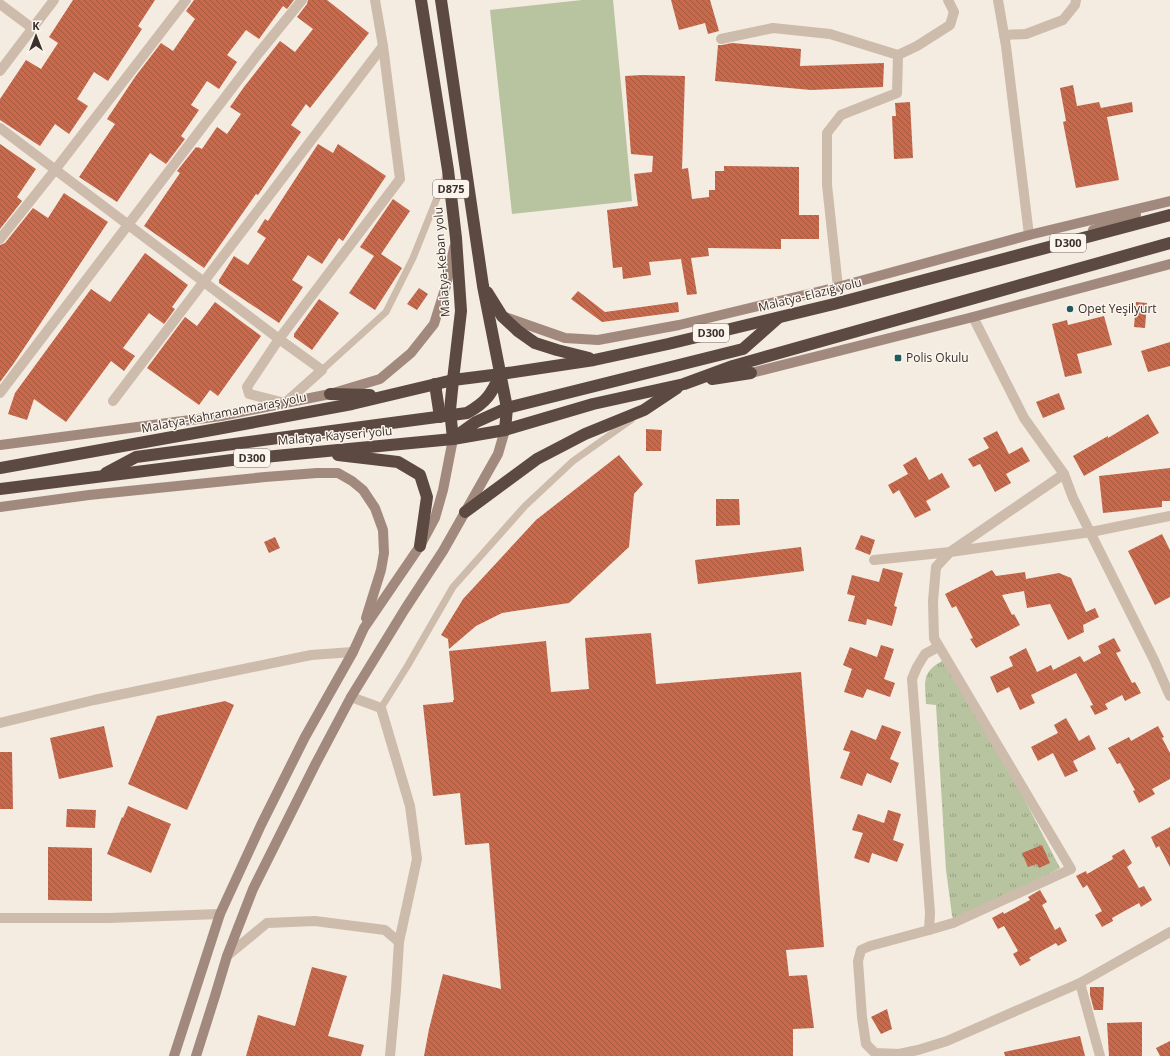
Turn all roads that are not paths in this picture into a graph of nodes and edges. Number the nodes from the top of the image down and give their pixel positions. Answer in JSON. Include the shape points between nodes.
{"nodes":[{"id":1,"x":54,"y":0,"type":"edge"},
{"id":2,"x":186,"y":0,"type":"edge"},
{"id":3,"x":302,"y":0,"type":"edge"},
{"id":4,"x":375,"y":0,"type":"edge"},
{"id":5,"x":421,"y":0,"type":"edge"},
{"id":6,"x":441,"y":0,"type":"edge"},
{"id":7,"x":948,"y":0,"type":"edge"},
{"id":8,"x":998,"y":0,"type":"edge"},
{"id":9,"x":1076,"y":0,"type":"edge"},
{"id":10,"x":0,"y":4,"type":"edge"},
{"id":11,"x":32,"y":28,"type":"junction"},
{"id":12,"x":1004,"y":35,"type":"junction"},
{"id":13,"x":721,"y":38,"type":"dead end"},
{"id":14,"x":383,"y":46,"type":"junction"},
{"id":15,"x":898,"y":55,"type":"junction"},
{"id":16,"x":0,"y":71,"type":"edge"},
{"id":17,"x":0,"y":128,"type":"edge"},
{"id":18,"x":55,"y":170,"type":"junction"},
{"id":19,"x":448,"y":170,"type":"junction"},
{"id":20,"x":1170,"y":202,"type":"edge"},
{"id":21,"x":1170,"y":215,"type":"edge"},
{"id":22,"x":128,"y":225,"type":"junction"},
{"id":23,"x":1029,"y":235,"type":"junction"},
{"id":24,"x":456,"y":238,"type":"junction"},
{"id":25,"x":0,"y":240,"type":"edge"},
{"id":26,"x":1170,"y":243,"type":"edge"},
{"id":27,"x":1170,"y":264,"type":"edge"},
{"id":28,"x":966,"y":269,"type":"junction"},
{"id":29,"x":204,"y":282,"type":"junction"},
{"id":30,"x":483,"y":286,"type":"junction"},
{"id":31,"x":838,"y":287,"type":"junction"},
{"id":32,"x":502,"y":316,"type":"junction"},
{"id":33,"x":780,"y":317,"type":"junction"},
{"id":34,"x":972,"y":317,"type":"junction"},
{"id":35,"x":279,"y":339,"type":"junction"},
{"id":36,"x":594,"y":360,"type":"junction"},
{"id":37,"x":322,"y":370,"type":"junction"},
{"id":38,"x":751,"y":373,"type":"joint"},
{"id":39,"x":501,"y":374,"type":"junction"},
{"id":40,"x":453,"y":380,"type":"junction"},
{"id":41,"x":435,"y":384,"type":"junction"},
{"id":42,"x":684,"y":384,"type":"junction"},
{"id":43,"x":0,"y":393,"type":"edge"},
{"id":44,"x":330,"y":394,"type":"junction"},
{"id":45,"x":387,"y":395,"type":"junction"},
{"id":46,"x":113,"y":401,"type":"dead end"},
{"id":47,"x":285,"y":403,"type":"junction"},
{"id":48,"x":519,"y":405,"type":"junction"},
{"id":49,"x":507,"y":408,"type":"junction"},
{"id":50,"x":644,"y":410,"type":"junction"},
{"id":51,"x":446,"y":416,"type":"junction"},
{"id":52,"x":524,"y":424,"type":"junction"},
{"id":53,"x":505,"y":430,"type":"junction"},
{"id":54,"x":453,"y":439,"type":"junction"},
{"id":55,"x":0,"y":445,"type":"edge"},
{"id":56,"x":313,"y":452,"type":"junction"},
{"id":57,"x":0,"y":468,"type":"edge"},
{"id":58,"x":1064,"y":474,"type":"junction"},
{"id":59,"x":100,"y":476,"type":"junction"},
{"id":60,"x":0,"y":489,"type":"edge"},
{"id":61,"x":0,"y":507,"type":"edge"},
{"id":62,"x":465,"y":512,"type":"junction"},
{"id":63,"x":1170,"y":516,"type":"edge"},
{"id":64,"x":1091,"y":532,"type":"junction"},
{"id":65,"x":420,"y":546,"type":"junction"},
{"id":66,"x":950,"y":552,"type":"junction"},
{"id":67,"x":874,"y":560,"type":"dead end"},
{"id":68,"x":364,"y":628,"type":"junction"},
{"id":69,"x":934,"y":638,"type":"junction"},
{"id":70,"x":353,"y":652,"type":"junction"},
{"id":71,"x":1170,"y":696,"type":"edge"},
{"id":72,"x":351,"y":697,"type":"junction"},
{"id":73,"x":381,"y":708,"type":"junction"},
{"id":74,"x":0,"y":723,"type":"edge"},
{"id":75,"x":220,"y":914,"type":"junction"},
{"id":76,"x":0,"y":918,"type":"edge"},
{"id":77,"x":929,"y":930,"type":"junction"},
{"id":78,"x":1170,"y":932,"type":"edge"},
{"id":79,"x":399,"y":942,"type":"junction"},
{"id":80,"x":227,"y":956,"type":"junction"},
{"id":81,"x":1080,"y":983,"type":"junction"},
{"id":82,"x":174,"y":1056,"type":"edge"},
{"id":83,"x":196,"y":1056,"type":"edge"},
{"id":84,"x":390,"y":1056,"type":"edge"},
{"id":85,"x":1100,"y":1056,"type":"edge"}],
"edges":[{"from":1,"to":11,"type":"street"},
{"from":2,"to":18,"type":"street"},
{"from":3,"to":22,"type":"street"},
{"from":4,"to":14,"type":"street"},
{"from":5,"to":19,"type":"highway","name":"Malatya-Keban yolu","number":"D875"},
{"from":6,"to":30,"type":"highway","number":"D875"},
{"from":7,"to":15,"type":"street","via":[[954,12],[950,25]]},
{"from":8,"to":12,"type":"street"},
{"from":9,"to":12,"type":"street","via":[[1063,20],[1026,34]]},
{"from":10,"to":11,"type":"street"},
{"from":11,"to":16,"type":"street"},
{"from":12,"to":23,"type":"street"},
{"from":13,"to":15,"type":"street","via":[[773,28],[830,34]]},
{"from":14,"to":29,"type":"street"},
{"from":14,"to":35,"type":"street","via":[[400,179]]},
{"from":15,"to":31,"type":"street","via":[[897,93],[841,115],[827,133],[827,185]]},
{"from":17,"to":18,"type":"street"},
{"from":18,"to":22,"type":"street"},
{"from":18,"to":25,"type":"street"},
{"from":19,"to":24,"type":"highway","name":"Malatya-Keban yolu","number":"D875"},
{"from":19,"to":37,"type":"lane","via":[[413,258],[386,312]]},
{"from":20,"to":23,"type":"street"},
{"from":20,"to":28,"type":"street","via":[[1074,237]]},
{"from":21,"to":28,"type":"highway","name":"Malatya-Elazığ yolu","number":"D300"},
{"from":22,"to":29,"type":"street"},
{"from":22,"to":43,"type":"street"},
{"from":23,"to":31,"type":"street"},
{"from":24,"to":40,"type":"highway","name":"Malatya-Keban yolu","number":"D875","via":[[461,311]]},
{"from":24,"to":44,"type":"street","via":[[446,286],[434,324],[411,353],[380,378]]},
{"from":26,"to":42,"type":"highway","number":"D300","via":[[734,366]]},
{"from":27,"to":34,"type":"street"},
{"from":28,"to":33,"type":"highway","name":"Malatya-Elazığ yolu","number":"D300"},
{"from":29,"to":35,"type":"street"},
{"from":29,"to":46,"type":"street"},
{"from":30,"to":32,"type":"highway"},
{"from":30,"to":39,"type":"highway","number":"D875"},
{"from":31,"to":32,"type":"street","via":[[679,326],[598,340],[565,338]]},
{"from":32,"to":36,"type":"highway","via":[[535,343]]},
{"from":33,"to":36,"type":"highway","name":"Malatya-Elazığ yolu","number":"D300"},
{"from":33,"to":48,"type":"highway","via":[[743,349]]},
{"from":34,"to":38,"type":"street"},
{"from":34,"to":58,"type":"street","via":[[1024,418]]},
{"from":35,"to":37,"type":"street"},
{"from":35,"to":47,"type":"street","via":[[247,387],[249,394]]},
{"from":36,"to":39,"type":"highway","name":"Malatya-Elazığ yolu","number":"D300"},
{"from":37,"to":47,"type":"street"},
{"from":38,"to":42,"type":"highway"},
{"from":39,"to":40,"type":"highway","name":"Malatya-Elazığ yolu","number":"D300"},
{"from":39,"to":49,"type":"highway"},
{"from":39,"to":51,"type":"highway","via":[[479,407],[467,413]]},
{"from":40,"to":41,"type":"highway","name":"Malatya-Kahramanmaraş yolu","number":"D300"},
{"from":40,"to":51,"type":"highway","name":"Malatya-Keban yolu"},
{"from":41,"to":45,"type":"highway","name":"Malatya-Kahramanmaraş yolu","number":"D300"},
{"from":41,"to":51,"type":"highway"},
{"from":42,"to":50,"type":"highway"},
{"from":42,"to":52,"type":"highway","number":"D300","via":[[593,404]]},
{"from":44,"to":45,"type":"highway"},
{"from":44,"to":47,"type":"street"},
{"from":45,"to":57,"type":"highway","name":"Malatya-Kahramanmaraş yolu","number":"D300","via":[[225,428]]},
{"from":47,"to":55,"type":"street","via":[[221,416]]},
{"from":48,"to":49,"type":"highway"},
{"from":48,"to":52,"type":"highway"},
{"from":49,"to":53,"type":"highway"},
{"from":49,"to":54,"type":"highway","via":[[476,422]]},
{"from":50,"to":62,"type":"highway","via":[[585,434],[537,459]]},
{"from":50,"to":73,"type":"lane","via":[[573,461],[525,506],[453,587]]},
{"from":51,"to":54,"type":"highway"},
{"from":51,"to":59,"type":"highway","via":[[136,457]]},
{"from":52,"to":53,"type":"highway","number":"D300"},
{"from":53,"to":54,"type":"highway","name":"Malatya-Kayseri yolu","number":"D300"},
{"from":53,"to":62,"type":"street","via":[[498,454]]},
{"from":54,"to":56,"type":"highway","name":"Malatya-Kayseri yolu","number":"D300"},
{"from":54,"to":65,"type":"street","via":[[435,518]]},
{"from":56,"to":59,"type":"highway","name":"Malatya-Kayseri yolu","number":"D300"},
{"from":56,"to":65,"type":"highway","via":[[398,462],[420,476],[427,497]]},
{"from":58,"to":64,"type":"street"},
{"from":58,"to":66,"type":"street"},
{"from":59,"to":60,"type":"highway","name":"Malatya-Kayseri yolu","number":"D300"},
{"from":61,"to":68,"type":"street","via":[[234,480],[338,473],[363,490],[375,508],[383,530],[382,570]]},
{"from":62,"to":72,"type":"street"},
{"from":63,"to":64,"type":"street"},
{"from":64,"to":66,"type":"street"},
{"from":64,"to":71,"type":"street"},
{"from":65,"to":68,"type":"street"},
{"from":66,"to":67,"type":"street"},
{"from":66,"to":69,"type":"street","via":[[936,568],[933,601]]},
{"from":68,"to":70,"type":"street"},
{"from":69,"to":77,"type":"street","via":[[938,647],[925,654],[912,679],[930,913]]},
{"from":69,"to":77,"type":"street","via":[[1071,869],[953,923]]},
{"from":70,"to":74,"type":"street","via":[[311,655]]},
{"from":70,"to":75,"type":"street","via":[[305,738]]},
{"from":72,"to":73,"type":"street"},
{"from":72,"to":80,"type":"street","via":[[253,889]]},
{"from":73,"to":79,"type":"street","via":[[410,806],[416,859]]},
{"from":75,"to":76,"type":"street"},
{"from":75,"to":82,"type":"street"},
{"from":77,"to":81,"type":"street","via":[[861,950],[858,961],[864,1031],[866,1044],[875,1053],[899,1054],[947,1041]]},
{"from":78,"to":81,"type":"street"},
{"from":79,"to":80,"type":"street","via":[[385,930],[315,921],[267,923]]},
{"from":79,"to":84,"type":"street"},
{"from":80,"to":83,"type":"street"},
{"from":81,"to":85,"type":"street"}]}
